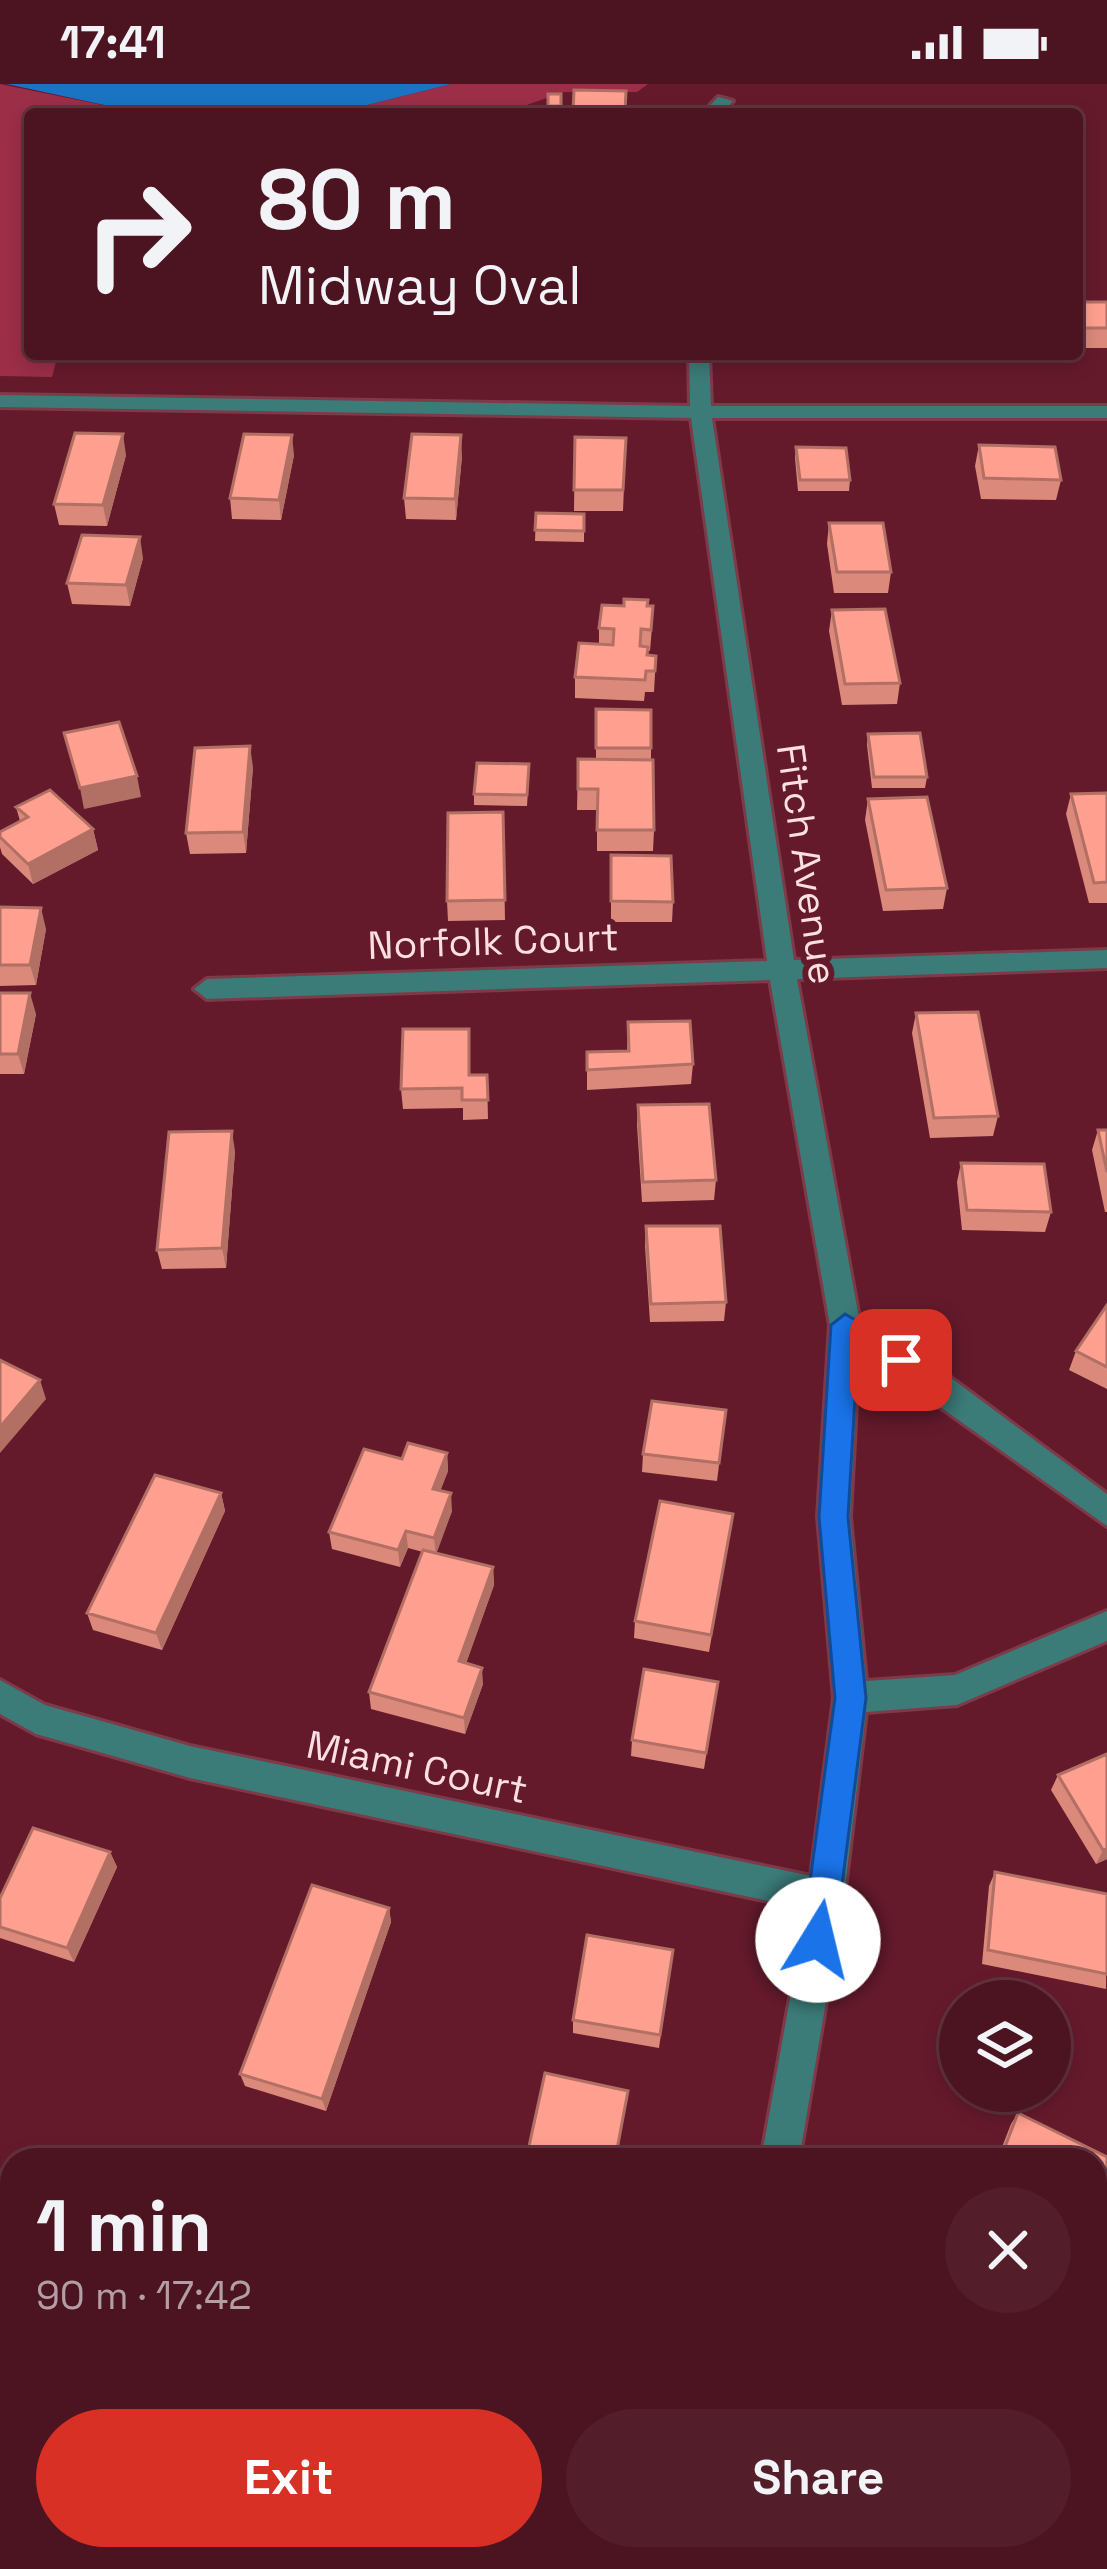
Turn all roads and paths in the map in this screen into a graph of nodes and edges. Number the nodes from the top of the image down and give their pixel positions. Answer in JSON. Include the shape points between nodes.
{"nodes":[{"id":1,"x":699,"y":360,"type":"edge"},
{"id":2,"x":0,"y":401,"type":"edge"},
{"id":3,"x":701,"y":412,"type":"junction"},
{"id":4,"x":1107,"y":412,"type":"edge"},
{"id":5,"x":1107,"y":959,"type":"edge"},
{"id":6,"x":782,"y":970,"type":"junction"},
{"id":7,"x":207,"y":989,"type":"dead end"},
{"id":8,"x":845,"y":1325,"type":"junction"},
{"id":9,"x":1107,"y":1512,"type":"edge"},
{"id":10,"x":1107,"y":1626,"type":"edge"},
{"id":11,"x":0,"y":1695,"type":"edge"},
{"id":12,"x":851,"y":1698,"type":"junction"},
{"id":13,"x":826,"y":1896,"type":"junction"},
{"id":14,"x":782,"y":2148,"type":"edge"}],
"edges":[{"from":1,"to":3,"type":"street","name":"Fitch Avenue"},
{"from":2,"to":3,"type":"street"},
{"from":3,"to":4,"type":"street"},
{"from":3,"to":6,"type":"street","name":"Fitch Avenue"},
{"from":5,"to":6,"type":"street","name":"Norfolk Court"},
{"from":6,"to":7,"type":"street","name":"Norfolk Court"},
{"from":6,"to":8,"type":"street","name":"Fitch Avenue"},
{"from":8,"to":9,"type":"street"},
{"from":8,"to":12,"type":"street","name":"Fitch Avenue","via":[[834,1517]]},
{"from":10,"to":12,"type":"street","via":[[957,1690]]},
{"from":11,"to":13,"type":"street","name":"Miami Court","via":[[36,1718],[190,1762]]},
{"from":12,"to":13,"type":"street","name":"Fitch Avenue"},
{"from":13,"to":14,"type":"street","name":"Fitch Avenue"}]}
